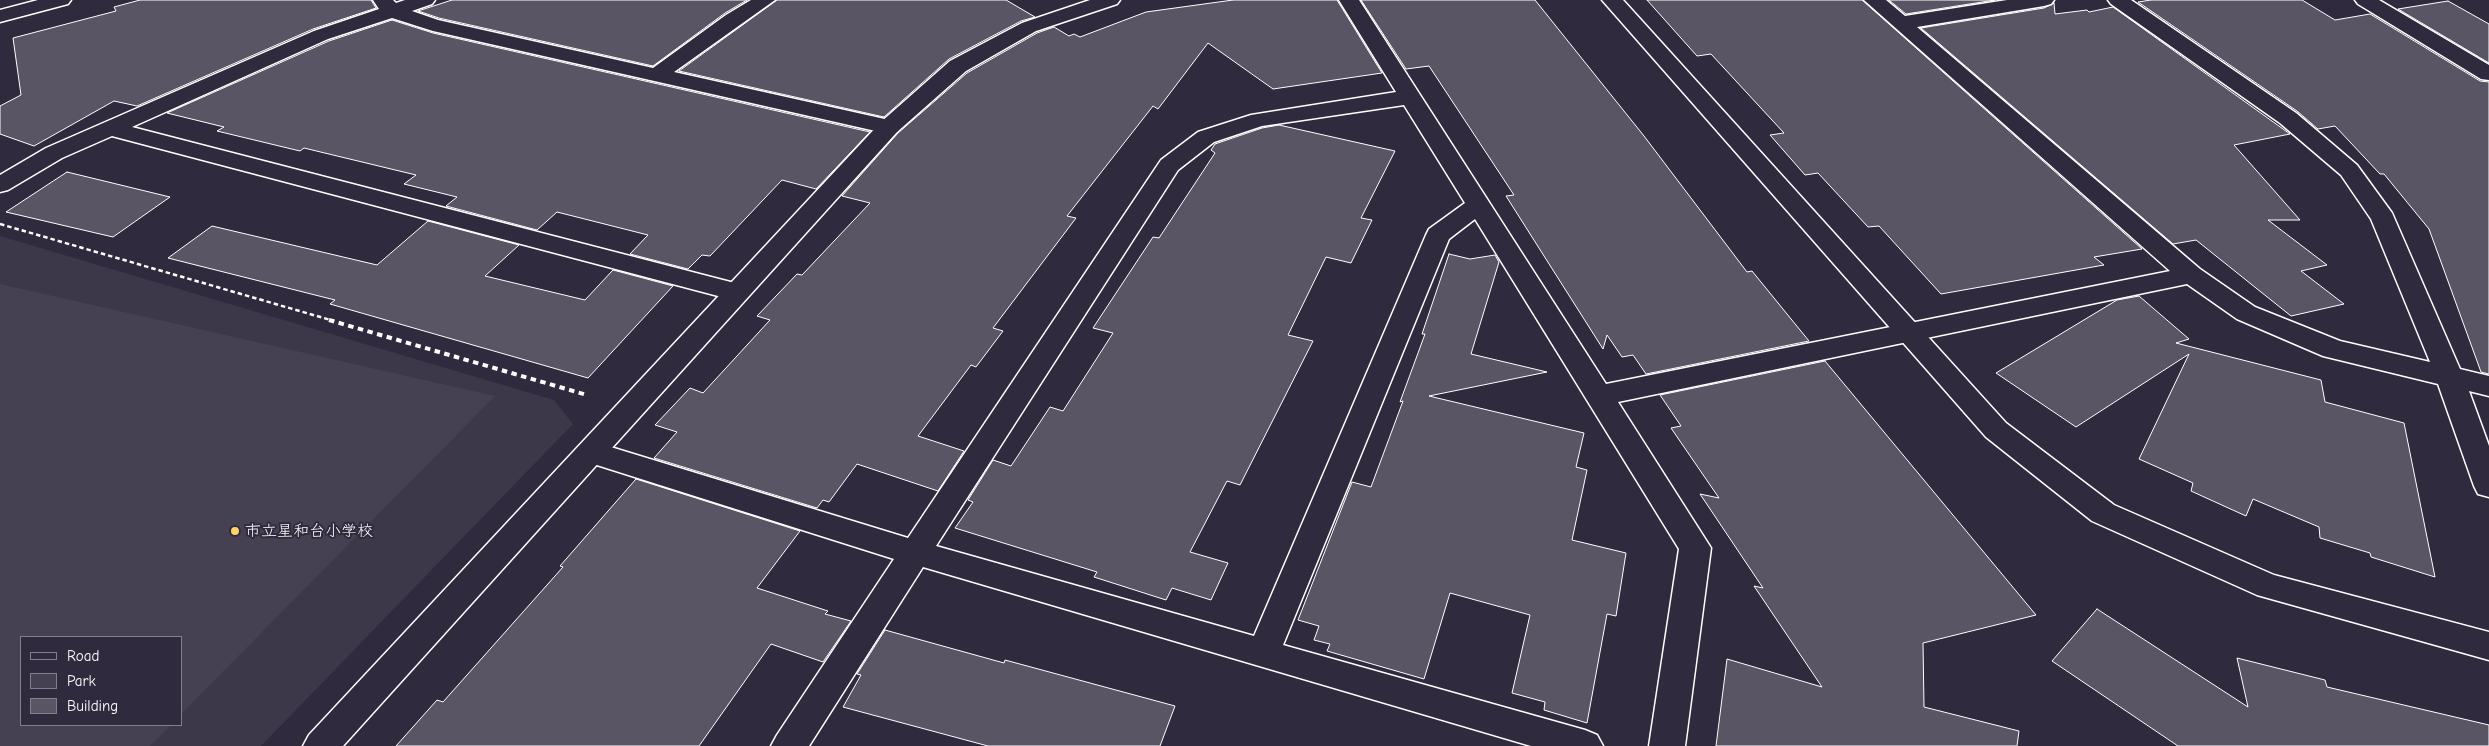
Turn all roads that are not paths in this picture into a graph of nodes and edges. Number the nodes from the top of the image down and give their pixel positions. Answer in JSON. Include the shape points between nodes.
{"nodes":[{"id":1,"x":61,"y":0,"type":"edge"},
{"id":2,"x":425,"y":0,"type":"edge"},
{"id":3,"x":765,"y":0,"type":"edge"},
{"id":4,"x":1104,"y":0,"type":"edge"},
{"id":5,"x":1349,"y":0,"type":"edge"},
{"id":6,"x":1612,"y":0,"type":"edge"},
{"id":7,"x":1874,"y":0,"type":"edge"},
{"id":8,"x":2044,"y":0,"type":"edge"},
{"id":9,"x":2118,"y":0,"type":"edge"},
{"id":10,"x":2365,"y":0,"type":"edge"},
{"id":11,"x":387,"y":5,"type":"edge"},
{"id":12,"x":0,"y":16,"type":"edge"},
{"id":13,"x":1902,"y":23,"type":"junction"},
{"id":14,"x":2489,"y":74,"type":"edge"},
{"id":15,"x":657,"y":75,"type":"junction"},
{"id":16,"x":1410,"y":97,"type":"junction"},
{"id":17,"x":889,"y":127,"type":"junction"},
{"id":18,"x":110,"y":128,"type":"junction"},
{"id":19,"x":0,"y":185,"type":"edge"},
{"id":20,"x":1478,"y":205,"type":"junction"},
{"id":21,"x":2191,"y":275,"type":"junction"},
{"id":22,"x":737,"y":292,"type":"junction"},
{"id":23,"x":1910,"y":333,"type":"junction"},
{"id":24,"x":2450,"y":378,"type":"junction"},
{"id":25,"x":2489,"y":386,"type":"edge"},
{"id":26,"x":1599,"y":396,"type":"junction"},
{"id":27,"x":590,"y":452,"type":"junction"},
{"id":28,"x":2489,"y":486,"type":"edge"},
{"id":29,"x":916,"y":553,"type":"junction"},
{"id":30,"x":2489,"y":646,"type":"edge"},
{"id":31,"x":1263,"y":653,"type":"junction"},
{"id":32,"x":321,"y":746,"type":"edge"},
{"id":33,"x":789,"y":746,"type":"edge"},
{"id":34,"x":1585,"y":746,"type":"edge"},
{"id":35,"x":1667,"y":746,"type":"edge"}],
"edges":[{"from":1,"to":12,"type":"street"},
{"from":2,"to":11,"type":"street"},
{"from":3,"to":15,"type":"street","via":[[733,19]]},
{"from":4,"to":17,"type":"street","via":[[1029,27],[958,66]]},
{"from":5,"to":16,"type":"street"},
{"from":6,"to":23,"type":"street"},
{"from":7,"to":13,"type":"street"},
{"from":8,"to":13,"type":"street"},
{"from":9,"to":24,"type":"street","via":[[2288,118],[2349,170],[2383,218]]},
{"from":10,"to":14,"type":"street"},
{"from":11,"to":15,"type":"street","via":[[433,25]]},
{"from":11,"to":18,"type":"street"},
{"from":13,"to":21,"type":"street"},
{"from":15,"to":17,"type":"street"},
{"from":16,"to":20,"type":"street"},
{"from":16,"to":29,"type":"street","via":[[1259,120],[1206,137],[1169,165]]},
{"from":17,"to":22,"type":"street"},
{"from":18,"to":19,"type":"street","via":[[54,154]]},
{"from":18,"to":22,"type":"street"},
{"from":20,"to":26,"type":"street"},
{"from":20,"to":31,"type":"street","via":[[1438,235]]},
{"from":21,"to":23,"type":"street"},
{"from":21,"to":24,"type":"street","via":[[2246,313],[2333,349]]},
{"from":22,"to":27,"type":"street"},
{"from":23,"to":26,"type":"street"},
{"from":23,"to":30,"type":"street","via":[[1996,430],[2103,514],[2268,586]]},
{"from":24,"to":25,"type":"street"},
{"from":24,"to":28,"type":"street"},
{"from":26,"to":35,"type":"street","via":[[1695,548]]},
{"from":27,"to":29,"type":"street"},
{"from":27,"to":32,"type":"street"},
{"from":29,"to":31,"type":"street"},
{"from":29,"to":33,"type":"street"},
{"from":31,"to":34,"type":"street"}]}
